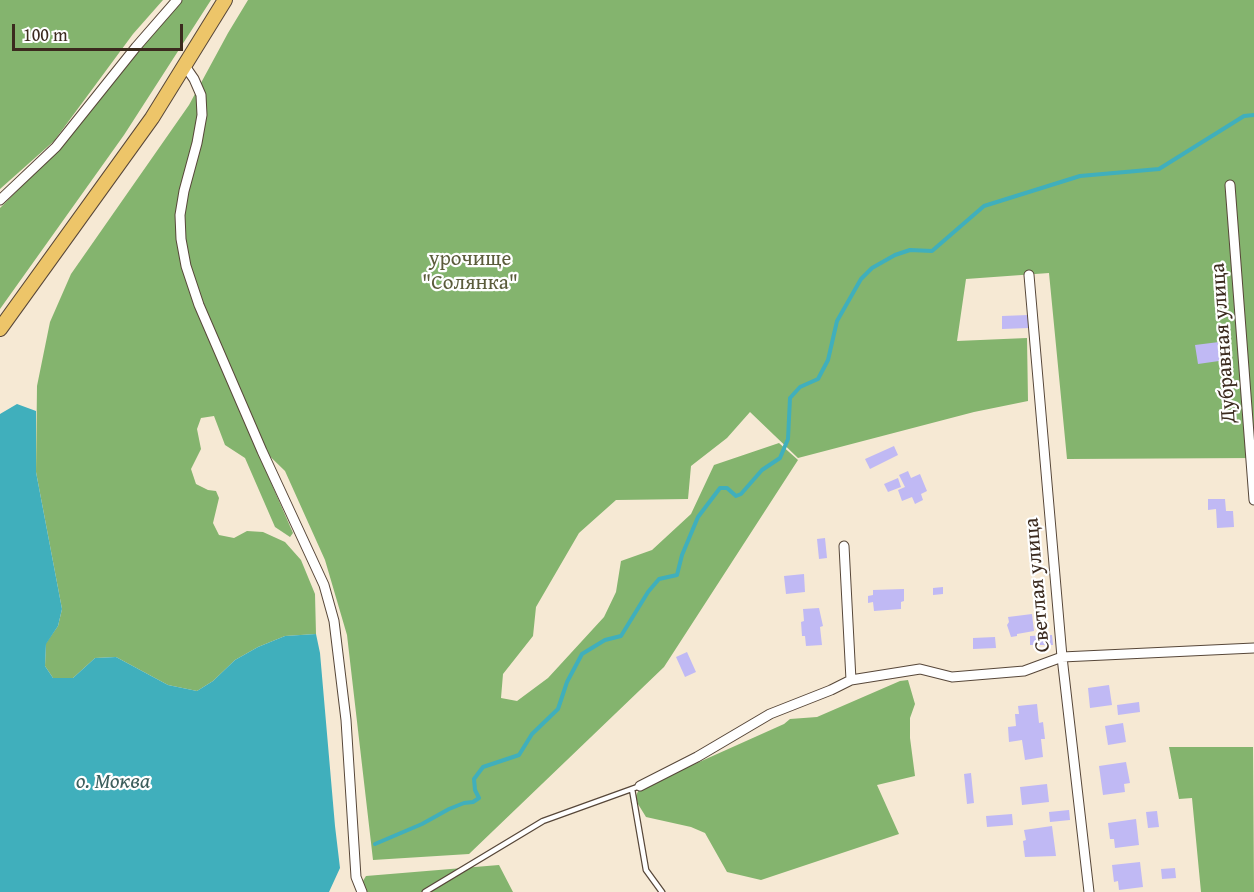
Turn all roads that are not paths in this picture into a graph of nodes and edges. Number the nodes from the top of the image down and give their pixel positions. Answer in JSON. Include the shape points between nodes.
{"nodes":[{"id":1,"x":177,"y":0,"type":"edge"},
{"id":2,"x":225,"y":0,"type":"edge"},
{"id":3,"x":185,"y":66,"type":"junction"},
{"id":4,"x":1230,"y":184,"type":"dead end"},
{"id":5,"x":0,"y":200,"type":"edge"},
{"id":6,"x":1029,"y":275,"type":"dead end"},
{"id":7,"x":0,"y":329,"type":"edge"},
{"id":8,"x":1254,"y":500,"type":"edge"},
{"id":9,"x":844,"y":546,"type":"dead end"},
{"id":10,"x":1254,"y":648,"type":"edge"},
{"id":11,"x":1062,"y":657,"type":"junction"},
{"id":12,"x":851,"y":680,"type":"junction"},
{"id":13,"x":636,"y":787,"type":"junction"},
{"id":14,"x":362,"y":892,"type":"edge"},
{"id":15,"x":425,"y":892,"type":"edge"},
{"id":16,"x":662,"y":892,"type":"edge"},
{"id":17,"x":1089,"y":892,"type":"edge"}],
"edges":[{"from":1,"to":5,"type":"street","via":[[56,147]]},
{"from":2,"to":3,"type":"main road"},
{"from":3,"to":7,"type":"main road"},
{"from":3,"to":14,"type":"street","via":[[201,96],[202,115],[180,215],[186,266],[204,316],[327,594],[346,720],[356,877]]},
{"from":4,"to":8,"type":"street","name":"Дубравная улица"},
{"from":6,"to":11,"type":"street","name":"Светлая улица"},
{"from":9,"to":12,"type":"street"},
{"from":10,"to":11,"type":"street"},
{"from":11,"to":12,"type":"street","via":[[1024,671],[952,677],[920,669]]},
{"from":11,"to":17,"type":"street","name":"Светлая улица"},
{"from":12,"to":13,"type":"street","via":[[770,714]]},
{"from":13,"to":15,"type":"lane","via":[[543,821]]},
{"from":13,"to":16,"type":"lane","via":[[646,870]]}]}
